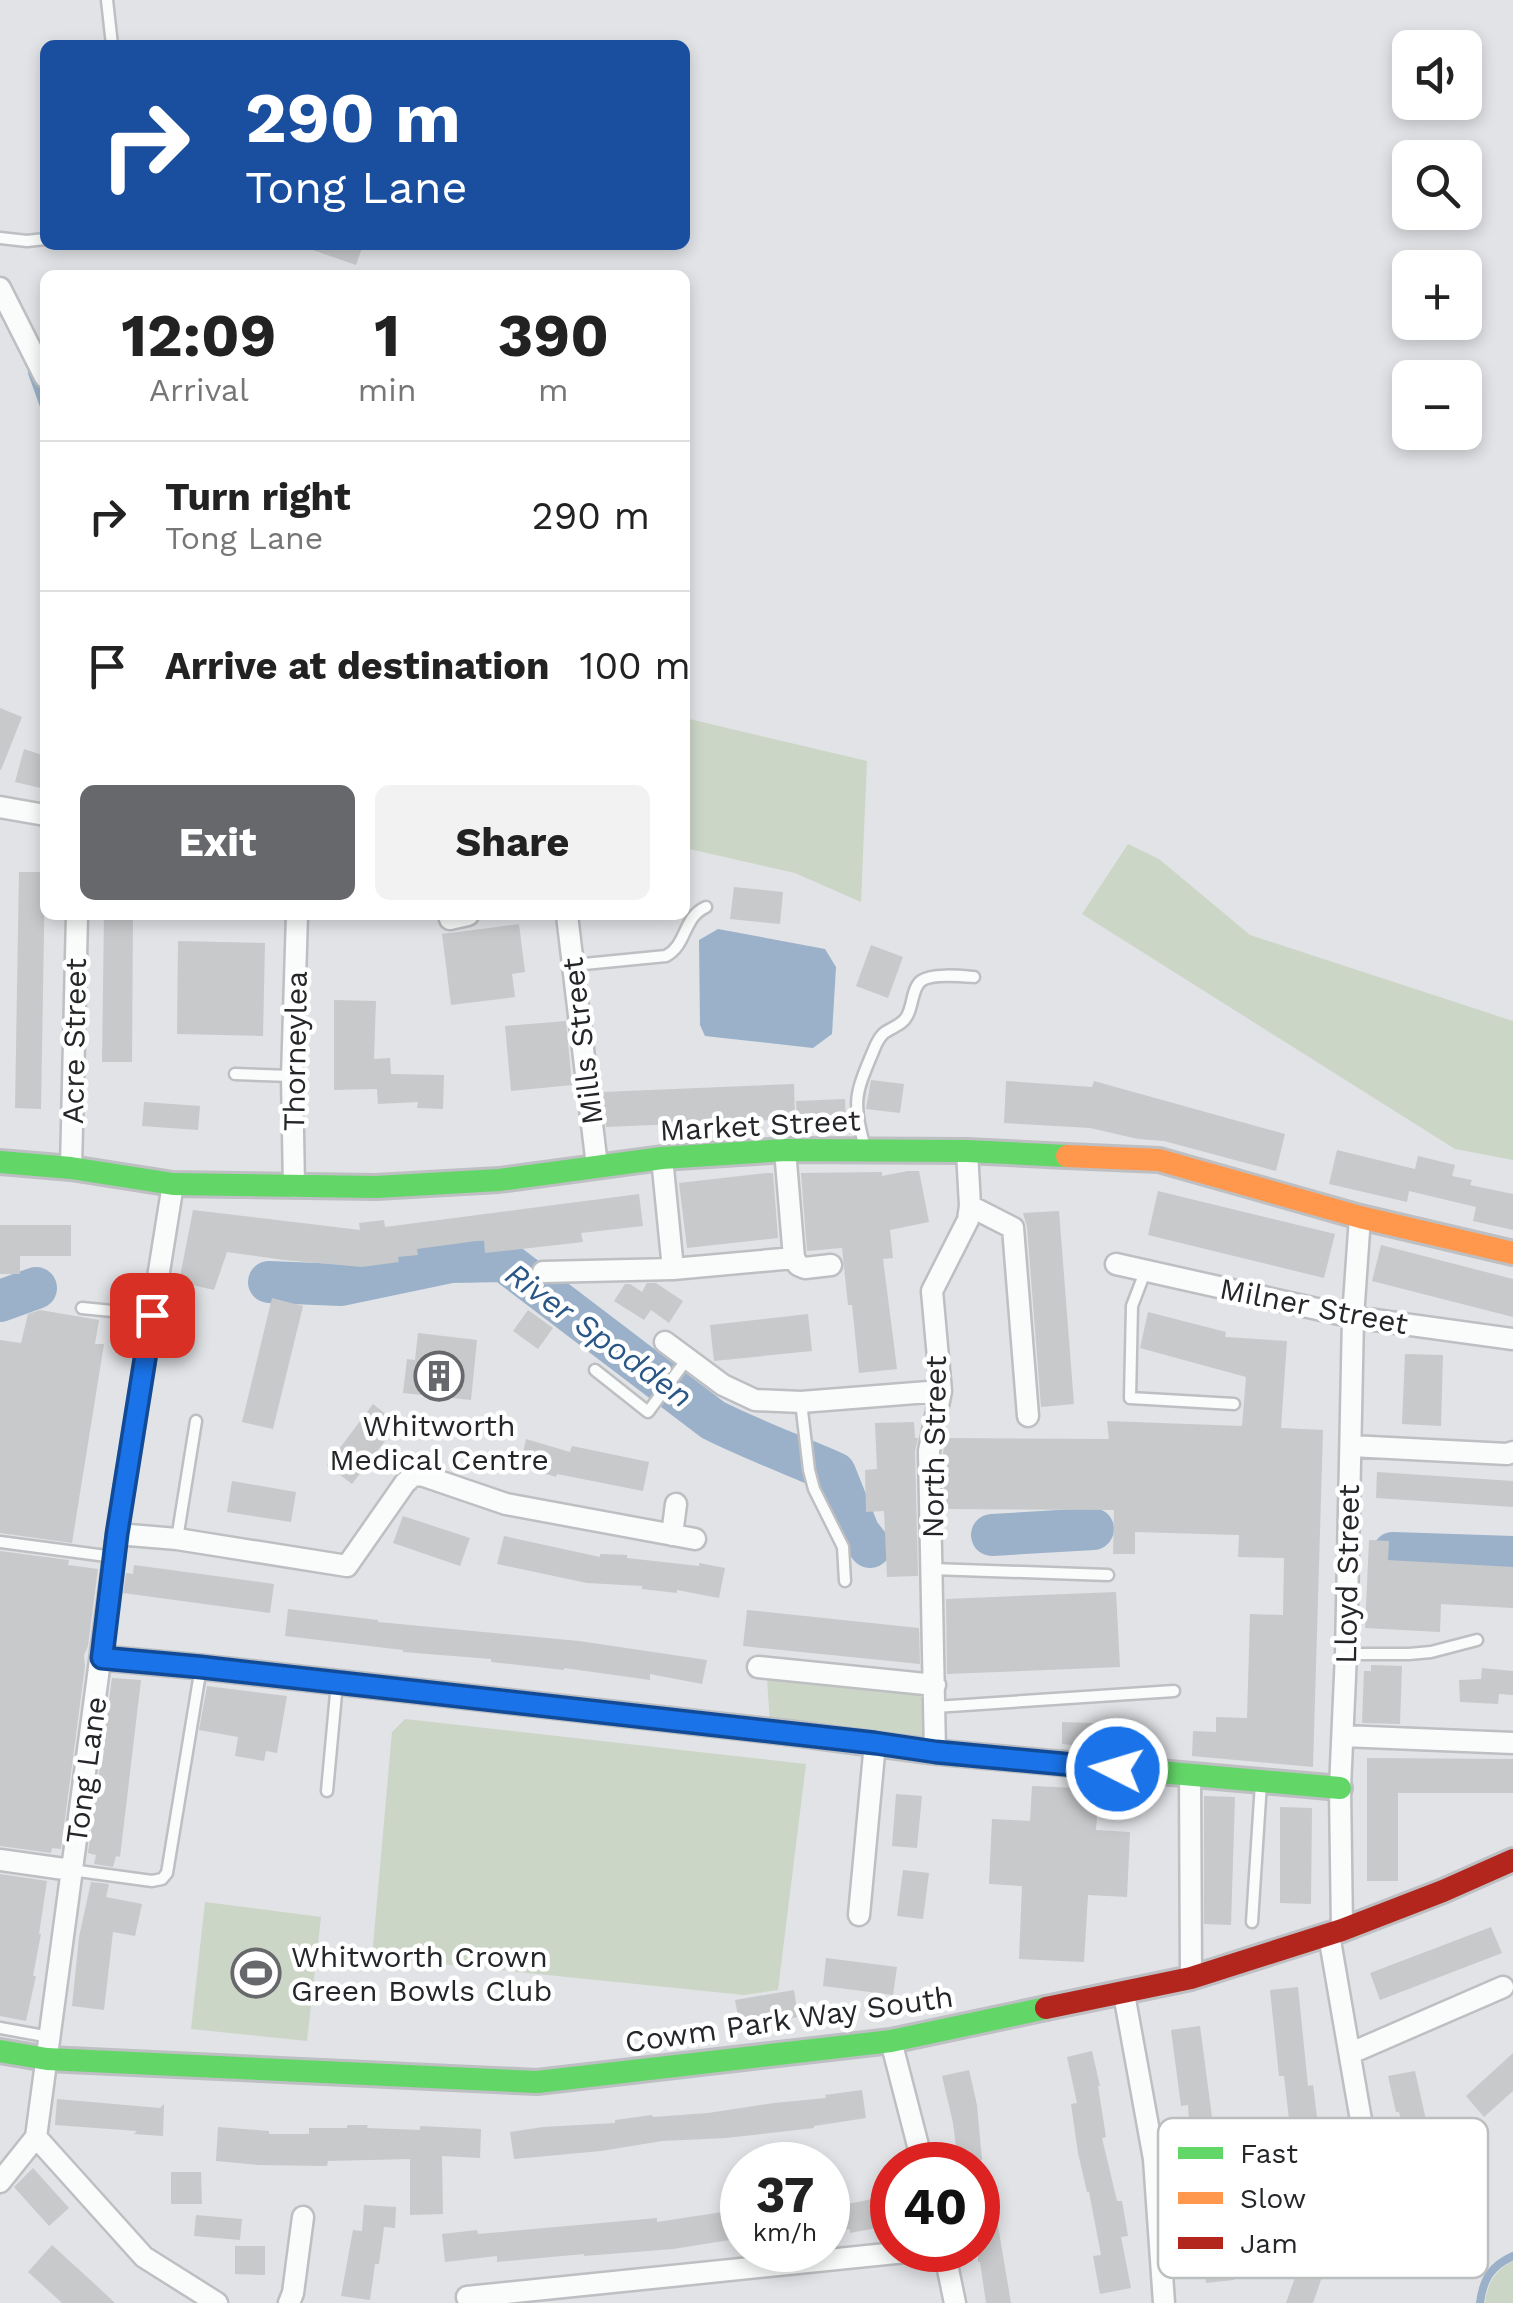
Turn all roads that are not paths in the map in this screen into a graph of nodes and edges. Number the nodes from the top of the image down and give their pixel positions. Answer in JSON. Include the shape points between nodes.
{"nodes":[{"id":1,"x":108,"y":0,"type":"edge"},
{"id":2,"x":112,"y":40,"type":"edge"},
{"id":3,"x":0,"y":238,"type":"edge"},
{"id":4,"x":40,"y":240,"type":"edge"},
{"id":5,"x":0,"y":288,"type":"edge"},
{"id":6,"x":40,"y":367,"type":"edge"},
{"id":7,"x":0,"y":807,"type":"edge"},
{"id":8,"x":40,"y":814,"type":"edge"},
{"id":9,"x":706,"y":907,"type":"dead end"},
{"id":10,"x":690,"y":919,"type":"edge"},
{"id":11,"x":77,"y":920,"type":"edge"},
{"id":12,"x":297,"y":920,"type":"edge"},
{"id":13,"x":568,"y":920,"type":"edge"},
{"id":14,"x":690,"y":920,"type":"edge"},
{"id":15,"x":573,"y":965,"type":"junction"},
{"id":16,"x":974,"y":976,"type":"dead end"},
{"id":17,"x":235,"y":1074,"type":"dead end"},
{"id":18,"x":292,"y":1076,"type":"junction"},
{"id":19,"x":865,"y":1149,"type":"junction"},
{"id":20,"x":785,"y":1150,"type":"junction"},
{"id":21,"x":968,"y":1151,"type":"junction"},
{"id":22,"x":662,"y":1158,"type":"junction"},
{"id":23,"x":0,"y":1162,"type":"edge"},
{"id":24,"x":597,"y":1166,"type":"junction"},
{"id":25,"x":72,"y":1168,"type":"junction"},
{"id":26,"x":173,"y":1184,"type":"junction"},
{"id":27,"x":294,"y":1186,"type":"junction"},
{"id":28,"x":970,"y":1206,"type":"junction"},
{"id":29,"x":1360,"y":1217,"type":"junction"},
{"id":30,"x":1513,"y":1253,"type":"edge"},
{"id":31,"x":794,"y":1258,"type":"junction"},
{"id":32,"x":1116,"y":1264,"type":"dead end"},
{"id":33,"x":831,"y":1265,"type":"dead end"},
{"id":34,"x":673,"y":1269,"type":"junction"},
{"id":35,"x":543,"y":1272,"type":"dead end"},
{"id":36,"x":1146,"y":1272,"type":"junction"},
{"id":37,"x":82,"y":1308,"type":"dead end"},
{"id":38,"x":152,"y":1315,"type":"junction"},
{"id":39,"x":1354,"y":1317,"type":"junction"},
{"id":40,"x":1513,"y":1339,"type":"edge"},
{"id":41,"x":665,"y":1342,"type":"dead end"},
{"id":42,"x":684,"y":1365,"type":"junction"},
{"id":43,"x":594,"y":1370,"type":"dead end"},
{"id":44,"x":941,"y":1391,"type":"junction"},
{"id":45,"x":801,"y":1402,"type":"junction"},
{"id":46,"x":1234,"y":1404,"type":"dead end"},
{"id":47,"x":1028,"y":1416,"type":"dead end"},
{"id":48,"x":196,"y":1420,"type":"dead end"},
{"id":49,"x":1351,"y":1446,"type":"junction"},
{"id":50,"x":1513,"y":1452,"type":"edge"},
{"id":51,"x":676,"y":1504,"type":"dead end"},
{"id":52,"x":117,"y":1534,"type":"junction"},
{"id":53,"x":672,"y":1535,"type":"junction"},
{"id":54,"x":177,"y":1538,"type":"junction"},
{"id":55,"x":696,"y":1539,"type":"dead end"},
{"id":56,"x":0,"y":1542,"type":"edge"},
{"id":57,"x":115,"y":1557,"type":"junction"},
{"id":58,"x":932,"y":1569,"type":"junction"},
{"id":59,"x":1108,"y":1575,"type":"dead end"},
{"id":60,"x":845,"y":1581,"type":"dead end"},
{"id":61,"x":1477,"y":1640,"type":"dead end"},
{"id":62,"x":1346,"y":1654,"type":"junction"},
{"id":63,"x":102,"y":1658,"type":"junction"},
{"id":64,"x":201,"y":1667,"type":"junction"},
{"id":65,"x":758,"y":1667,"type":"dead end"},
{"id":66,"x":337,"y":1682,"type":"junction"},
{"id":67,"x":934,"y":1685,"type":"junction"},
{"id":68,"x":1174,"y":1692,"type":"dead end"},
{"id":69,"x":935,"y":1707,"type":"junction"},
{"id":70,"x":1343,"y":1736,"type":"junction"},
{"id":71,"x":875,"y":1743,"type":"junction"},
{"id":72,"x":1513,"y":1743,"type":"edge"},
{"id":73,"x":936,"y":1752,"type":"junction"},
{"id":74,"x":1190,"y":1776,"type":"junction"},
{"id":75,"x":1262,"y":1782,"type":"junction"},
{"id":76,"x":1340,"y":1788,"type":"junction"},
{"id":77,"x":327,"y":1791,"type":"dead end"},
{"id":78,"x":0,"y":1860,"type":"edge"},
{"id":79,"x":1513,"y":1860,"type":"edge"},
{"id":80,"x":71,"y":1870,"type":"junction"},
{"id":81,"x":860,"y":1915,"type":"dead end"},
{"id":82,"x":1252,"y":1922,"type":"dead end"},
{"id":83,"x":1336,"y":1933,"type":"junction"},
{"id":84,"x":1191,"y":1978,"type":"junction"},
{"id":85,"x":1504,"y":1987,"type":"dead end"},
{"id":86,"x":1124,"y":1994,"type":"junction"},
{"id":87,"x":0,"y":2028,"type":"edge"},
{"id":88,"x":891,"y":2042,"type":"junction"},
{"id":89,"x":49,"y":2048,"type":"junction"},
{"id":90,"x":0,"y":2051,"type":"edge"},
{"id":91,"x":1350,"y":2053,"type":"junction"},
{"id":92,"x":1361,"y":2118,"type":"edge"},
{"id":93,"x":36,"y":2137,"type":"junction"},
{"id":94,"x":917,"y":2142,"type":"edge"},
{"id":95,"x":0,"y":2182,"type":"edge"},
{"id":96,"x":1158,"y":2217,"type":"edge"},
{"id":97,"x":303,"y":2218,"type":"dead end"},
{"id":98,"x":870,"y":2256,"type":"edge"},
{"id":99,"x":949,"y":2272,"type":"edge"},
{"id":100,"x":1162,"y":2278,"type":"edge"},
{"id":101,"x":468,"y":2297,"type":"dead end"},
{"id":102,"x":217,"y":2303,"type":"edge"},
{"id":103,"x":289,"y":2303,"type":"edge"},
{"id":104,"x":955,"y":2303,"type":"edge"},
{"id":105,"x":1164,"y":2303,"type":"edge"}],
"edges":[{"from":1,"to":2,"type":"lane"},
{"from":3,"to":4,"type":"lane"},
{"from":5,"to":6,"type":"street"},
{"from":7,"to":8,"type":"street"},
{"from":9,"to":10,"type":"lane"},
{"from":11,"to":25,"type":"street","name":"Acre Street"},
{"from":12,"to":18,"type":"street","name":"Thorneylea"},
{"from":13,"to":15,"type":"street","name":"Mills Street"},
{"from":14,"to":15,"type":"lane","via":[[676,951],[666,956]]},
{"from":15,"to":24,"type":"street","name":"Mills Street"},
{"from":16,"to":19,"type":"lane","via":[[924,978],[902,1023],[878,1040],[859,1080],[856,1105]]},
{"from":17,"to":18,"type":"lane"},
{"from":18,"to":27,"type":"street","name":"Thorneylea"},
{"from":19,"to":20,"type":"street","name":"Market Street"},
{"from":19,"to":21,"type":"street","name":"Market Street"},
{"from":20,"to":22,"type":"street","name":"Market Street"},
{"from":20,"to":31,"type":"street"},
{"from":21,"to":28,"type":"street","name":"North Street"},
{"from":21,"to":29,"type":"street","name":"Market Street","via":[[1158,1160]]},
{"from":22,"to":24,"type":"street","name":"Market Street"},
{"from":22,"to":34,"type":"street"},
{"from":23,"to":25,"type":"street","name":"Market Street"},
{"from":24,"to":27,"type":"street","name":"Market Street","via":[[498,1180]]},
{"from":25,"to":26,"type":"street","name":"Market Street"},
{"from":26,"to":27,"type":"street","name":"Market Street"},
{"from":26,"to":38,"type":"street","name":"Tong Lane"},
{"from":28,"to":44,"type":"street","name":"North Street","via":[[963,1234],[932,1291]]},
{"from":28,"to":47,"type":"street","via":[[1014,1228]]},
{"from":29,"to":30,"type":"street","name":"Market Street"},
{"from":29,"to":39,"type":"street","name":"Lloyd Street"},
{"from":31,"to":33,"type":"street","via":[[805,1268]]},
{"from":31,"to":34,"type":"street"},
{"from":32,"to":36,"type":"street","name":"Milner Street"},
{"from":34,"to":35,"type":"street"},
{"from":36,"to":39,"type":"street","name":"Milner Street"},
{"from":36,"to":46,"type":"lane","via":[[1132,1306],[1130,1398]]},
{"from":37,"to":38,"type":"lane"},
{"from":38,"to":52,"type":"street","name":"Tong Lane"},
{"from":39,"to":40,"type":"street","name":"Milner Street"},
{"from":39,"to":49,"type":"street","name":"Lloyd Street"},
{"from":41,"to":42,"type":"street"},
{"from":42,"to":43,"type":"lane","via":[[648,1412]]},
{"from":42,"to":45,"type":"street","via":[[755,1400]]},
{"from":44,"to":45,"type":"street"},
{"from":44,"to":58,"type":"street","name":"North Street","via":[[929,1451]]},
{"from":45,"to":60,"type":"lane","via":[[809,1470],[843,1546]]},
{"from":48,"to":54,"type":"lane"},
{"from":49,"to":50,"type":"street"},
{"from":49,"to":62,"type":"street","name":"Lloyd Street"},
{"from":51,"to":53,"type":"street"},
{"from":52,"to":54,"type":"street"},
{"from":52,"to":57,"type":"street","name":"Tong Lane"},
{"from":53,"to":54,"type":"street","via":[[506,1504],[421,1475],[405,1483],[347,1566]]},
{"from":53,"to":55,"type":"street"},
{"from":56,"to":57,"type":"lane"},
{"from":57,"to":63,"type":"street","name":"Tong Lane"},
{"from":58,"to":59,"type":"lane"},
{"from":58,"to":67,"type":"street","name":"North Street"},
{"from":61,"to":62,"type":"lane","via":[[1431,1652]]},
{"from":62,"to":70,"type":"street","name":"Lloyd Street"},
{"from":63,"to":64,"type":"street"},
{"from":63,"to":80,"type":"street","name":"Tong Lane"},
{"from":64,"to":66,"type":"street"},
{"from":64,"to":80,"type":"lane","via":[[167,1873],[152,1880]]},
{"from":65,"to":67,"type":"street"},
{"from":66,"to":71,"type":"street"},
{"from":66,"to":77,"type":"lane"},
{"from":67,"to":69,"type":"street","name":"North Street"},
{"from":68,"to":69,"type":"lane"},
{"from":69,"to":73,"type":"street","name":"North Street"},
{"from":70,"to":72,"type":"street"},
{"from":70,"to":76,"type":"street","name":"Lloyd Street"},
{"from":71,"to":73,"type":"street"},
{"from":71,"to":81,"type":"street"},
{"from":73,"to":74,"type":"street"},
{"from":74,"to":75,"type":"street"},
{"from":74,"to":84,"type":"street"},
{"from":75,"to":76,"type":"street"},
{"from":75,"to":82,"type":"lane"},
{"from":76,"to":83,"type":"street","name":"Lloyd Street"},
{"from":78,"to":80,"type":"street"},
{"from":79,"to":83,"type":"street","name":"Cowm Park Way South"},
{"from":80,"to":89,"type":"street","name":"Tong Lane"},
{"from":83,"to":84,"type":"street","name":"Cowm Park Way South"},
{"from":83,"to":91,"type":"street","name":"Lloyd Street"},
{"from":84,"to":86,"type":"street","name":"Cowm Park Way South"},
{"from":85,"to":91,"type":"street"},
{"from":86,"to":88,"type":"street","name":"Cowm Park Way South"},
{"from":86,"to":96,"type":"street"},
{"from":87,"to":89,"type":"lane"},
{"from":88,"to":89,"type":"street","name":"Cowm Park Way South","via":[[536,2082]]},
{"from":88,"to":94,"type":"street"},
{"from":89,"to":90,"type":"street","name":"Cowm Park Way South"},
{"from":89,"to":93,"type":"street","name":"Tong Lane"},
{"from":91,"to":92,"type":"street","name":"Lloyd Street"},
{"from":93,"to":95,"type":"street"},
{"from":93,"to":102,"type":"street","via":[[144,2257]]},
{"from":97,"to":103,"type":"street"},
{"from":98,"to":101,"type":"street"},
{"from":99,"to":104,"type":"street"},
{"from":100,"to":105,"type":"street"}]}
